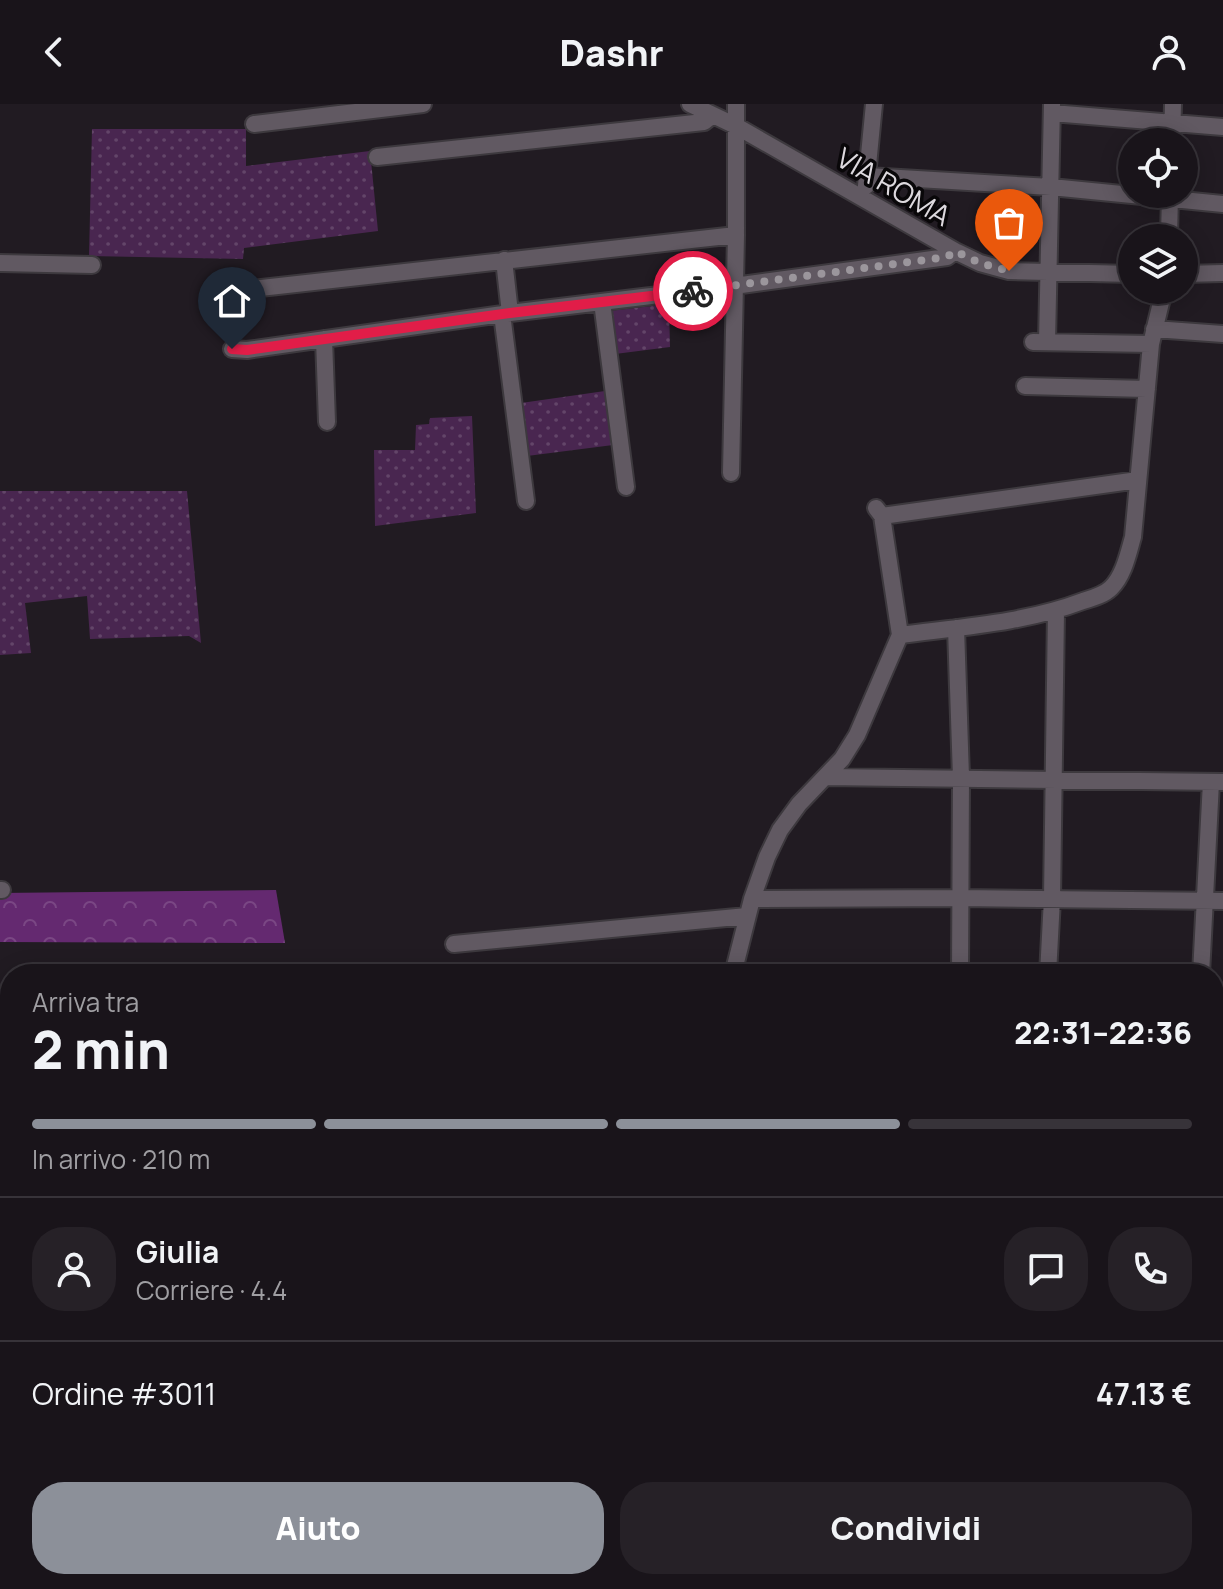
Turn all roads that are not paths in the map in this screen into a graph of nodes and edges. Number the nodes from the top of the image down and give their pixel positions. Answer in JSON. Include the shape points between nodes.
{"nodes":[{"id":1,"x":423,"y":104,"type":"edge"},
{"id":2,"x":690,"y":104,"type":"edge"},
{"id":3,"x":736,"y":104,"type":"edge"},
{"id":4,"x":874,"y":104,"type":"edge"},
{"id":5,"x":1173,"y":104,"type":"edge"},
{"id":6,"x":1052,"y":108,"type":"edge"},
{"id":7,"x":713,"y":115,"type":"junction"},
{"id":8,"x":1173,"y":122,"type":"junction"},
{"id":9,"x":254,"y":124,"type":"dead end"},
{"id":10,"x":736,"y":126,"type":"junction"},
{"id":11,"x":1223,"y":127,"type":"edge"},
{"id":12,"x":1173,"y":128,"type":"edge"},
{"id":13,"x":377,"y":157,"type":"dead end"},
{"id":14,"x":867,"y":176,"type":"junction"},
{"id":15,"x":1051,"y":187,"type":"junction"},
{"id":16,"x":1118,"y":193,"type":"edge"},
{"id":17,"x":864,"y":199,"type":"junction"},
{"id":18,"x":1198,"y":201,"type":"edge"},
{"id":19,"x":1223,"y":204,"type":"edge"},
{"id":20,"x":736,"y":235,"type":"junction"},
{"id":21,"x":955,"y":251,"type":"junction"},
{"id":22,"x":504,"y":260,"type":"junction"},
{"id":23,"x":0,"y":263,"type":"edge"},
{"id":24,"x":92,"y":265,"type":"dead end"},
{"id":25,"x":1048,"y":273,"type":"junction"},
{"id":26,"x":1223,"y":273,"type":"edge"},
{"id":27,"x":1118,"y":274,"type":"edge"},
{"id":28,"x":1198,"y":274,"type":"edge"},
{"id":29,"x":734,"y":286,"type":"junction"},
{"id":30,"x":234,"y":291,"type":"dead end"},
{"id":31,"x":602,"y":302,"type":"junction"},
{"id":32,"x":1160,"y":304,"type":"edge"},
{"id":33,"x":506,"y":314,"type":"junction"},
{"id":34,"x":1223,"y":334,"type":"edge"},
{"id":35,"x":1152,"y":337,"type":"junction"},
{"id":36,"x":324,"y":339,"type":"junction"},
{"id":37,"x":232,"y":349,"type":"dead end"},
{"id":38,"x":1025,"y":386,"type":"dead end"},
{"id":39,"x":1147,"y":389,"type":"junction"},
{"id":40,"x":327,"y":422,"type":"dead end"},
{"id":41,"x":731,"y":473,"type":"dead end"},
{"id":42,"x":1138,"y":480,"type":"junction"},
{"id":43,"x":626,"y":487,"type":"dead end"},
{"id":44,"x":526,"y":501,"type":"dead end"},
{"id":45,"x":1056,"y":611,"type":"junction"},
{"id":46,"x":956,"y":628,"type":"junction"},
{"id":47,"x":900,"y":635,"type":"junction"},
{"id":48,"x":826,"y":777,"type":"junction"},
{"id":49,"x":961,"y":777,"type":"junction"},
{"id":50,"x":1054,"y":779,"type":"junction"},
{"id":51,"x":1217,"y":782,"type":"edge"},
{"id":52,"x":960,"y":898,"type":"junction"},
{"id":53,"x":752,"y":899,"type":"junction"},
{"id":54,"x":1052,"y":899,"type":"junction"},
{"id":55,"x":1205,"y":900,"type":"junction"},
{"id":56,"x":1223,"y":901,"type":"edge"},
{"id":57,"x":747,"y":916,"type":"junction"},
{"id":58,"x":454,"y":944,"type":"dead end"},
{"id":59,"x":735,"y":964,"type":"edge"},
{"id":60,"x":960,"y":964,"type":"edge"},
{"id":61,"x":1049,"y":964,"type":"edge"},
{"id":62,"x":1202,"y":964,"type":"edge"}],
"edges":[{"from":1,"to":9,"type":"street"},
{"from":2,"to":7,"type":"street","name":"VIA ROMA"},
{"from":3,"to":10,"type":"street"},
{"from":4,"to":14,"type":"street"},
{"from":5,"to":8,"type":"street"},
{"from":6,"to":8,"type":"street"},
{"from":6,"to":15,"type":"street"},
{"from":7,"to":10,"type":"street","name":"VIA ROMA"},
{"from":7,"to":13,"type":"street","via":[[704,122]]},
{"from":8,"to":11,"type":"street"},
{"from":8,"to":12,"type":"street"},
{"from":10,"to":17,"type":"street","name":"VIA ROMA"},
{"from":10,"to":20,"type":"street"},
{"from":14,"to":15,"type":"street"},
{"from":14,"to":17,"type":"street"},
{"from":15,"to":16,"type":"street"},
{"from":15,"to":25,"type":"street"},
{"from":17,"to":21,"type":"street","name":"VIA ROMA"},
{"from":18,"to":19,"type":"street"},
{"from":20,"to":22,"type":"street"},
{"from":20,"to":29,"type":"street"},
{"from":21,"to":25,"type":"street","name":"VIA ROMA","via":[[994,268]]},
{"from":21,"to":29,"type":"street","via":[[947,257]]},
{"from":22,"to":30,"type":"street"},
{"from":22,"to":33,"type":"street"},
{"from":23,"to":24,"type":"street"},
{"from":25,"to":27,"type":"street","name":"VIA ROMA"},
{"from":25,"to":35,"type":"street","via":[[1040,342]]},
{"from":26,"to":28,"type":"street"},
{"from":29,"to":31,"type":"street"},
{"from":29,"to":41,"type":"street"},
{"from":31,"to":33,"type":"street"},
{"from":31,"to":43,"type":"street"},
{"from":32,"to":35,"type":"street"},
{"from":33,"to":36,"type":"street"},
{"from":33,"to":44,"type":"street"},
{"from":34,"to":35,"type":"street"},
{"from":35,"to":39,"type":"street"},
{"from":36,"to":37,"type":"street"},
{"from":36,"to":40,"type":"street"},
{"from":38,"to":39,"type":"street"},
{"from":39,"to":42,"type":"street"},
{"from":42,"to":45,"type":"street","via":[[1133,537],[1118,578],[1101,595]]},
{"from":42,"to":47,"type":"street","via":[[879,512]]},
{"from":45,"to":46,"type":"street"},
{"from":45,"to":50,"type":"street"},
{"from":46,"to":47,"type":"street"},
{"from":46,"to":49,"type":"street"},
{"from":47,"to":48,"type":"street","via":[[857,735]]},
{"from":48,"to":49,"type":"street"},
{"from":48,"to":53,"type":"street","via":[[788,817]]},
{"from":49,"to":50,"type":"street"},
{"from":49,"to":52,"type":"street"},
{"from":50,"to":51,"type":"street"},
{"from":50,"to":54,"type":"street"},
{"from":51,"to":55,"type":"street"},
{"from":52,"to":53,"type":"street"},
{"from":52,"to":54,"type":"street"},
{"from":52,"to":60,"type":"street"},
{"from":53,"to":57,"type":"street"},
{"from":54,"to":55,"type":"street"},
{"from":54,"to":61,"type":"street"},
{"from":55,"to":56,"type":"street"},
{"from":55,"to":62,"type":"street"},
{"from":57,"to":58,"type":"street"},
{"from":57,"to":59,"type":"street"}]}
